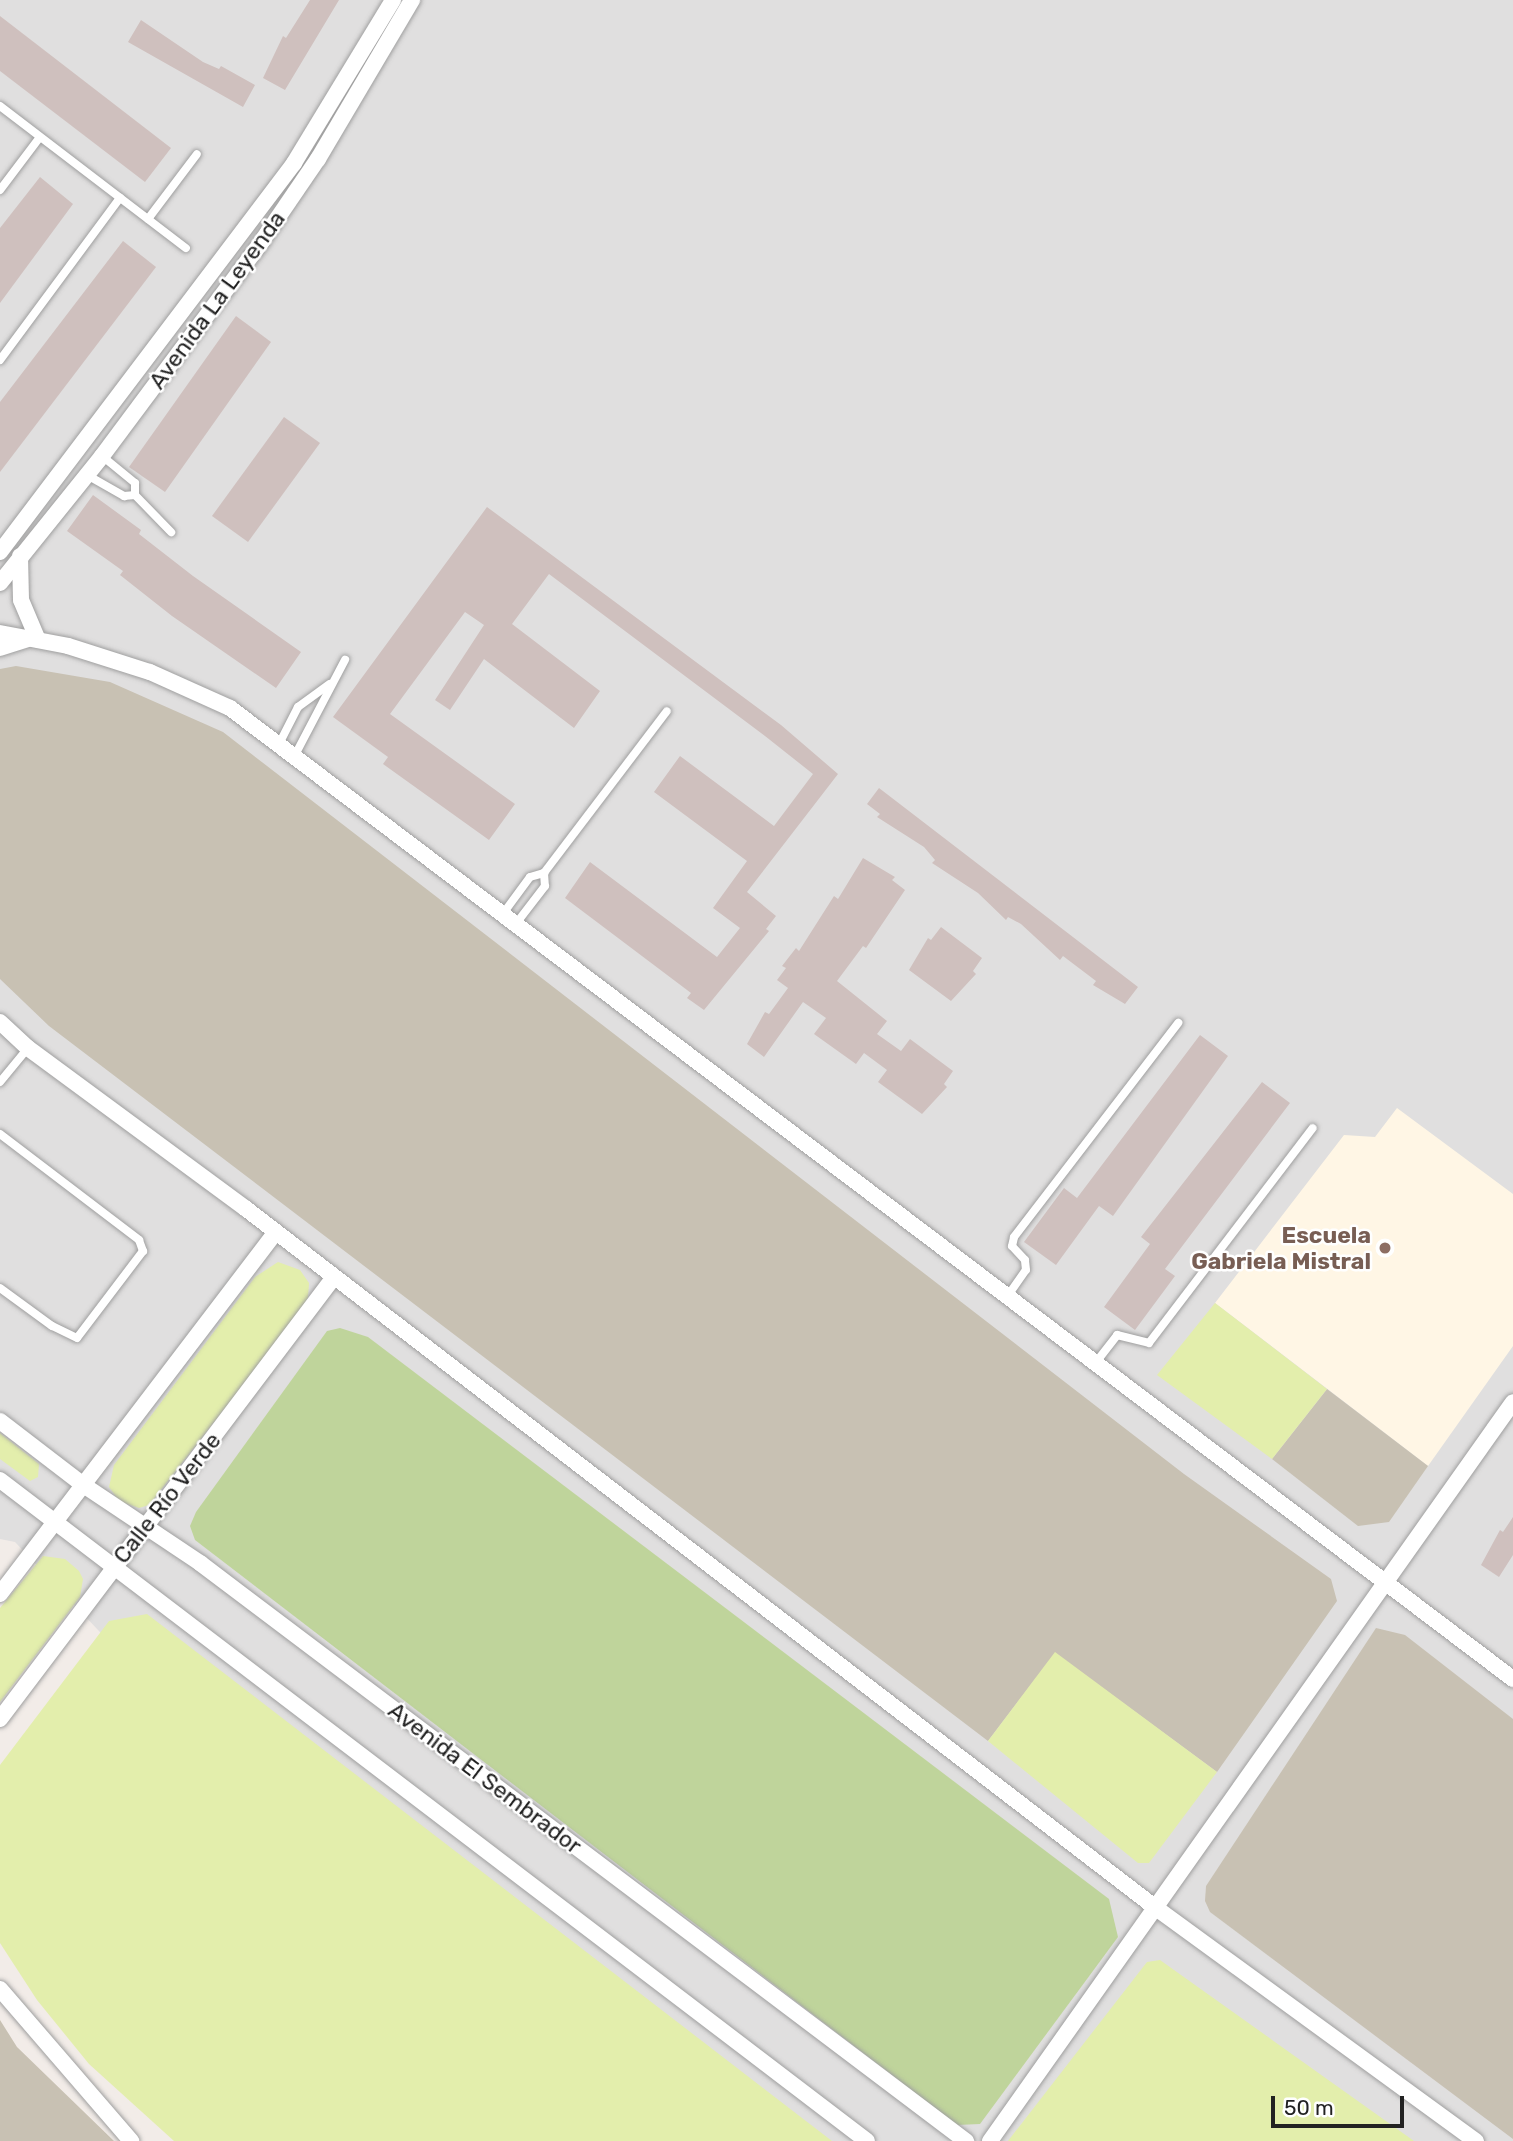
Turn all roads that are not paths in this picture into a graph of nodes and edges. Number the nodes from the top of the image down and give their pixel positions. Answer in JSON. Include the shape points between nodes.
{"nodes":[{"id":1,"x":393,"y":0,"type":"edge"},
{"id":2,"x":412,"y":0,"type":"edge"},
{"id":3,"x":0,"y":106,"type":"edge"},
{"id":4,"x":40,"y":137,"type":"junction"},
{"id":5,"x":198,"y":154,"type":"dead end"},
{"id":6,"x":0,"y":190,"type":"edge"},
{"id":7,"x":120,"y":198,"type":"junction"},
{"id":8,"x":148,"y":219,"type":"junction"},
{"id":9,"x":186,"y":248,"type":"dead end"},
{"id":10,"x":0,"y":360,"type":"edge"},
{"id":11,"x":102,"y":456,"type":"junction"},
{"id":12,"x":87,"y":475,"type":"junction"},
{"id":13,"x":135,"y":495,"type":"junction"},
{"id":14,"x":171,"y":532,"type":"dead end"},
{"id":15,"x":0,"y":552,"type":"edge"},
{"id":16,"x":20,"y":556,"type":"junction"},
{"id":17,"x":0,"y":583,"type":"edge"},
{"id":18,"x":0,"y":633,"type":"edge"},
{"id":19,"x":33,"y":639,"type":"junction"},
{"id":20,"x":0,"y":648,"type":"edge"},
{"id":21,"x":345,"y":660,"type":"dead end"},
{"id":22,"x":330,"y":684,"type":"junction"},
{"id":23,"x":667,"y":711,"type":"dead end"},
{"id":24,"x":278,"y":746,"type":"junction"},
{"id":25,"x":293,"y":757,"type":"junction"},
{"id":26,"x":544,"y":873,"type":"junction"},
{"id":27,"x":508,"y":920,"type":"junction"},
{"id":28,"x":0,"y":1022,"type":"edge"},
{"id":29,"x":1178,"y":1023,"type":"dead end"},
{"id":30,"x":28,"y":1048,"type":"junction"},
{"id":31,"x":0,"y":1082,"type":"edge"},
{"id":32,"x":1314,"y":1128,"type":"dead end"},
{"id":33,"x":0,"y":1133,"type":"edge"},
{"id":34,"x":276,"y":1232,"type":"junction"},
{"id":35,"x":334,"y":1277,"type":"junction"},
{"id":36,"x":0,"y":1288,"type":"edge"},
{"id":37,"x":1009,"y":1294,"type":"junction"},
{"id":38,"x":1097,"y":1361,"type":"junction"},
{"id":39,"x":1513,"y":1402,"type":"edge"},
{"id":40,"x":0,"y":1421,"type":"edge"},
{"id":41,"x":0,"y":1480,"type":"edge"},
{"id":42,"x":82,"y":1484,"type":"junction"},
{"id":43,"x":56,"y":1521,"type":"junction"},
{"id":44,"x":148,"y":1527,"type":"junction"},
{"id":45,"x":117,"y":1564,"type":"junction"},
{"id":46,"x":1388,"y":1583,"type":"junction"},
{"id":47,"x":0,"y":1594,"type":"edge"},
{"id":48,"x":1513,"y":1679,"type":"edge"},
{"id":49,"x":0,"y":1719,"type":"edge"},
{"id":50,"x":1156,"y":1908,"type":"junction"},
{"id":51,"x":0,"y":1989,"type":"edge"},
{"id":52,"x":131,"y":2141,"type":"edge"},
{"id":53,"x":867,"y":2141,"type":"edge"},
{"id":54,"x":966,"y":2141,"type":"edge"},
{"id":55,"x":990,"y":2141,"type":"edge"},
{"id":56,"x":1476,"y":2141,"type":"edge"}],
"edges":[{"from":1,"to":15,"type":"street","name":"Avenida La Leyenda","via":[[294,163]]},
{"from":2,"to":11,"type":"street","name":"Avenida La Leyenda","via":[[311,169]]},
{"from":3,"to":4,"type":"lane"},
{"from":4,"to":6,"type":"lane"},
{"from":4,"to":7,"type":"lane"},
{"from":5,"to":8,"type":"lane"},
{"from":7,"to":8,"type":"lane"},
{"from":7,"to":10,"type":"lane"},
{"from":8,"to":9,"type":"lane"},
{"from":11,"to":12,"type":"street","name":"Avenida La Leyenda"},
{"from":11,"to":13,"type":"lane","via":[[135,483]]},
{"from":12,"to":13,"type":"lane","via":[[124,496]]},
{"from":12,"to":16,"type":"street","name":"Avenida La Leyenda"},
{"from":13,"to":14,"type":"lane"},
{"from":16,"to":17,"type":"street","name":"Avenida La Leyenda"},
{"from":16,"to":19,"type":"street","via":[[21,600]]},
{"from":18,"to":19,"type":"street"},
{"from":19,"to":20,"type":"street"},
{"from":19,"to":24,"type":"street","via":[[150,672],[230,708]]},
{"from":21,"to":22,"type":"lane"},
{"from":22,"to":24,"type":"lane","via":[[298,707]]},
{"from":22,"to":25,"type":"lane"},
{"from":23,"to":26,"type":"lane"},
{"from":24,"to":25,"type":"street"},
{"from":25,"to":27,"type":"street"},
{"from":26,"to":27,"type":"lane","via":[[530,877]]},
{"from":26,"to":27,"type":"lane","via":[[545,886]]},
{"from":27,"to":37,"type":"street"},
{"from":28,"to":30,"type":"street"},
{"from":29,"to":37,"type":"lane","via":[[1014,1237],[1012,1246],[1025,1260],[1026,1270]]},
{"from":30,"to":31,"type":"lane"},
{"from":30,"to":34,"type":"street"},
{"from":32,"to":38,"type":"lane","via":[[1149,1343],[1117,1335]]},
{"from":33,"to":36,"type":"lane","via":[[139,1240],[143,1251],[77,1338]]},
{"from":34,"to":35,"type":"street"},
{"from":34,"to":42,"type":"street"},
{"from":35,"to":44,"type":"street","name":"Calle Río Verde"},
{"from":35,"to":50,"type":"street"},
{"from":37,"to":38,"type":"street"},
{"from":38,"to":46,"type":"street"},
{"from":39,"to":46,"type":"street"},
{"from":40,"to":42,"type":"street","name":"Avenida El Sembrador"},
{"from":41,"to":43,"type":"street"},
{"from":42,"to":43,"type":"street"},
{"from":42,"to":44,"type":"street","name":"Avenida El Sembrador"},
{"from":43,"to":45,"type":"street"},
{"from":43,"to":47,"type":"street"},
{"from":44,"to":45,"type":"street","name":"Calle Río Verde"},
{"from":44,"to":54,"type":"street","name":"Avenida El Sembrador"},
{"from":45,"to":49,"type":"street","name":"Calle Río Verde"},
{"from":45,"to":53,"type":"street","via":[[208,1640]]},
{"from":46,"to":48,"type":"street"},
{"from":46,"to":50,"type":"street"},
{"from":50,"to":55,"type":"street"},
{"from":50,"to":56,"type":"street"},
{"from":51,"to":52,"type":"street"}]}
